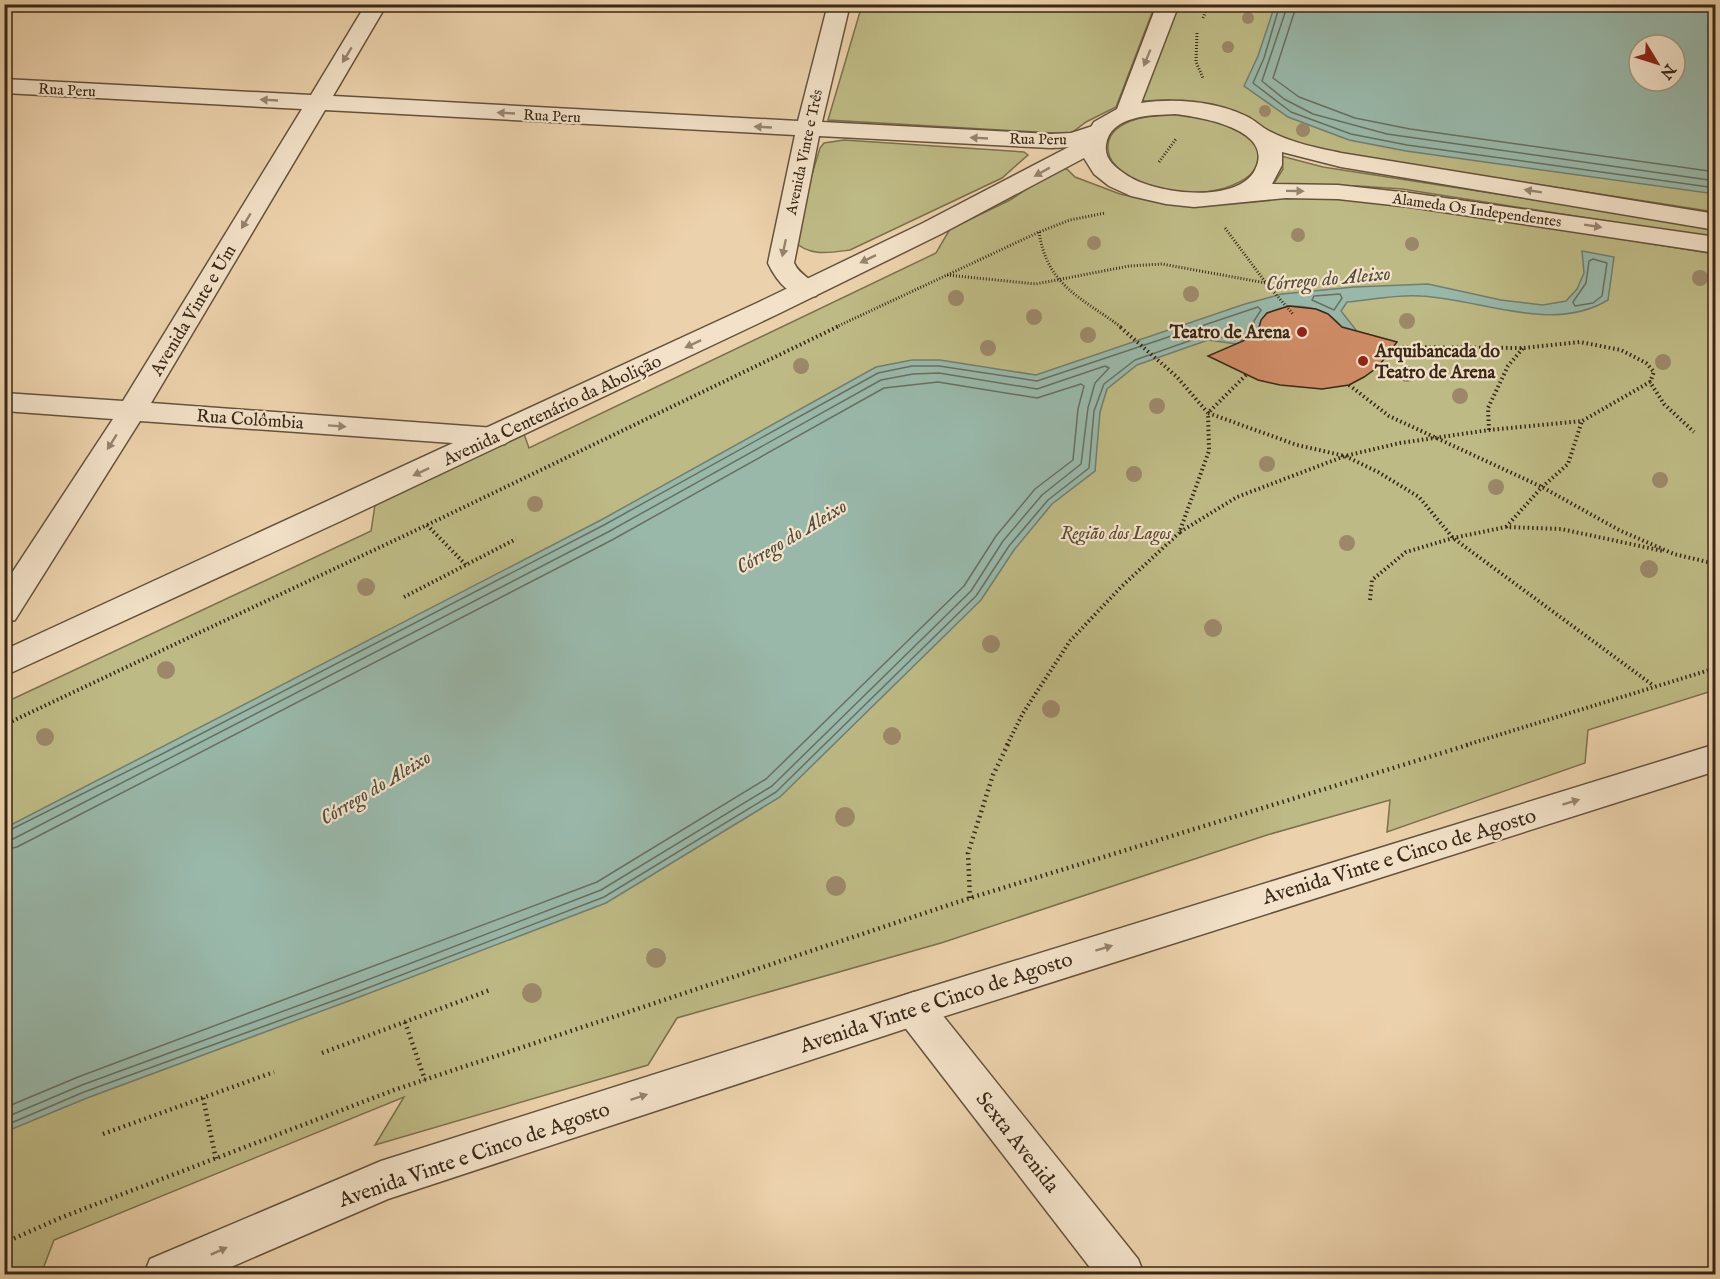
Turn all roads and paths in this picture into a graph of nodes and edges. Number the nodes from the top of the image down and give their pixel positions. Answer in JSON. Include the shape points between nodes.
{"nodes":[{"id":1,"x":377,"y":4,"type":"edge"},
{"id":2,"x":838,"y":4,"type":"edge"},
{"id":3,"x":1168,"y":4,"type":"edge"},
{"id":4,"x":4,"y":86,"type":"edge"},
{"id":5,"x":317,"y":103,"type":"junction"},
{"id":6,"x":1200,"y":109,"type":"junction"},
{"id":7,"x":1128,"y":113,"type":"junction"},
{"id":8,"x":808,"y":129,"type":"junction"},
{"id":9,"x":1260,"y":136,"type":"junction"},
{"id":10,"x":1096,"y":137,"type":"junction"},
{"id":11,"x":1136,"y":190,"type":"junction"},
{"id":12,"x":1237,"y":194,"type":"junction"},
{"id":13,"x":1218,"y":219,"type":"dead end"},
{"id":14,"x":1716,"y":222,"type":"edge"},
{"id":15,"x":1040,"y":232,"type":"junction"},
{"id":16,"x":1716,"y":245,"type":"edge"},
{"id":17,"x":946,"y":274,"type":"junction"},
{"id":18,"x":1058,"y":281,"type":"junction"},
{"id":19,"x":1266,"y":283,"type":"junction"},
{"id":20,"x":807,"y":290,"type":"junction"},
{"id":21,"x":1292,"y":312,"type":"dead end"},
{"id":22,"x":1389,"y":347,"type":"dead end"},
{"id":23,"x":1523,"y":348,"type":"junction"},
{"id":24,"x":1246,"y":375,"type":"dead end"},
{"id":25,"x":1650,"y":382,"type":"junction"},
{"id":26,"x":1348,"y":385,"type":"dead end"},
{"id":27,"x":4,"y":402,"type":"edge"},
{"id":28,"x":132,"y":411,"type":"junction"},
{"id":29,"x":1208,"y":413,"type":"junction"},
{"id":30,"x":1582,"y":421,"type":"junction"},
{"id":31,"x":1489,"y":430,"type":"junction"},
{"id":32,"x":1694,"y":432,"type":"dead end"},
{"id":33,"x":495,"y":437,"type":"junction"},
{"id":34,"x":1437,"y":438,"type":"junction"},
{"id":35,"x":1345,"y":456,"type":"junction"},
{"id":36,"x":1542,"y":487,"type":"junction"},
{"id":37,"x":428,"y":525,"type":"junction"},
{"id":38,"x":1506,"y":527,"type":"junction"},
{"id":39,"x":1179,"y":533,"type":"junction"},
{"id":40,"x":1453,"y":538,"type":"junction"},
{"id":41,"x":516,"y":539,"type":"dead end"},
{"id":42,"x":1674,"y":554,"type":"junction"},
{"id":43,"x":1716,"y":564,"type":"edge"},
{"id":44,"x":466,"y":565,"type":"junction"},
{"id":45,"x":404,"y":597,"type":"dead end"},
{"id":46,"x":1370,"y":600,"type":"dead end"},
{"id":47,"x":4,"y":612,"type":"edge"},
{"id":48,"x":4,"y":664,"type":"edge"},
{"id":49,"x":1716,"y":668,"type":"edge"},
{"id":50,"x":1654,"y":686,"type":"junction"},
{"id":51,"x":4,"y":725,"type":"edge"},
{"id":52,"x":1713,"y":760,"type":"edge"},
{"id":53,"x":970,"y":897,"type":"junction"},
{"id":54,"x":490,"y":990,"type":"dead end"},
{"id":55,"x":914,"y":1009,"type":"junction"},
{"id":56,"x":405,"y":1022,"type":"junction"},
{"id":57,"x":322,"y":1053,"type":"dead end"},
{"id":58,"x":274,"y":1072,"type":"dead end"},
{"id":59,"x":425,"y":1080,"type":"junction"},
{"id":60,"x":203,"y":1098,"type":"junction"},
{"id":61,"x":104,"y":1134,"type":"dead end"},
{"id":62,"x":216,"y":1159,"type":"junction"},
{"id":63,"x":4,"y":1243,"type":"edge"},
{"id":64,"x":166,"y":1275,"type":"edge"},
{"id":65,"x":1122,"y":1275,"type":"edge"}],
"edges":[{"from":1,"to":5,"type":"street","name":"Avenida Vinte e Um","one_way":true},
{"from":2,"to":8,"type":"street","name":"Avenida Vinte e Três"},
{"from":3,"to":7,"type":"street","one_way":true},
{"from":5,"to":4,"type":"street","name":"Rua Peru","one_way":true},
{"from":8,"to":5,"type":"street","name":"Rua Peru","one_way":true},
{"from":5,"to":28,"type":"street","name":"Avenida Vinte e Um","one_way":true},
{"from":6,"to":7,"type":"street","name":"Alameda Os Independentes","via":[[1150,108]]},
{"from":6,"to":9,"type":"street","name":"Alameda Os Independentes","via":[[1245,124]]},
{"from":6,"to":11,"type":"path"},
{"from":7,"to":10,"type":"street","via":[[1111,121]]},
{"from":10,"to":8,"type":"street","name":"Rua Peru","one_way":true,"via":[[1051,141]]},
{"from":8,"to":20,"type":"street","name":"Avenida Vinte e Três","one_way":true,"via":[[781,264],[788,277]]},
{"from":9,"to":12,"type":"street","via":[[1270,152],[1270,168],[1263,178]]},
{"from":14,"to":9,"type":"street","name":"Alameda Os Independentes","one_way":true,"via":[[1341,160]]},
{"from":10,"to":11,"type":"street","name":"Alameda Os Independentes","via":[[1095,156],[1106,173]]},
{"from":10,"to":20,"type":"street","name":"Avenida Centenário da Abolição","one_way":true,"via":[[1031,178]]},
{"from":11,"to":12,"type":"street","name":"Alameda Os Independentes","via":[[1187,200]]},
{"from":11,"to":15,"type":"path","via":[[1115,210],[1070,220]]},
{"from":12,"to":16,"type":"street","name":"Alameda Os Independentes","one_way":true,"via":[[1338,192]]},
{"from":13,"to":19,"type":"path"},
{"from":15,"to":17,"type":"path"},
{"from":15,"to":18,"type":"path","via":[[1042,252]]},
{"from":17,"to":18,"type":"path","via":[[1036,284]]},
{"from":17,"to":37,"type":"path"},
{"from":18,"to":19,"type":"path","via":[[1118,268],[1162,264]]},
{"from":18,"to":29,"type":"path","via":[[1137,341]]},
{"from":19,"to":21,"type":"path"},
{"from":20,"to":33,"type":"street","name":"Avenida Centenário da Abolição","one_way":true},
{"from":22,"to":23,"type":"path"},
{"from":23,"to":25,"type":"path","via":[[1580,342],[1621,350],[1654,372]]},
{"from":23,"to":31,"type":"path","via":[[1508,366],[1488,408]]},
{"from":24,"to":29,"type":"path"},
{"from":25,"to":30,"type":"path"},
{"from":25,"to":32,"type":"path","via":[[1664,404]]},
{"from":26,"to":34,"type":"path","via":[[1389,416]]},
{"from":27,"to":28,"type":"street","name":"Rua Colômbia"},
{"from":28,"to":33,"type":"street","name":"Rua Colômbia","one_way":true},
{"from":28,"to":47,"type":"street","name":"Avenida Vinte e Um","one_way":true},
{"from":29,"to":35,"type":"path","via":[[1297,445]]},
{"from":29,"to":39,"type":"path","via":[[1209,451]]},
{"from":30,"to":31,"type":"path"},
{"from":30,"to":36,"type":"path","via":[[1568,464]]},
{"from":31,"to":34,"type":"path"},
{"from":33,"to":48,"type":"street","name":"Avenida Centenário da Abolição","one_way":true},
{"from":34,"to":35,"type":"path"},
{"from":34,"to":36,"type":"path"},
{"from":35,"to":39,"type":"path","via":[[1237,497]]},
{"from":35,"to":40,"type":"path","via":[[1419,497]]},
{"from":36,"to":38,"type":"path"},
{"from":36,"to":42,"type":"path","via":[[1620,530]]},
{"from":37,"to":44,"type":"path"},
{"from":37,"to":51,"type":"path"},
{"from":38,"to":40,"type":"path"},
{"from":38,"to":42,"type":"path","via":[[1561,529]]},
{"from":39,"to":53,"type":"path","via":[[1070,641],[1023,713],[993,775],[968,853]]},
{"from":40,"to":46,"type":"path","via":[[1406,552],[1372,580]]},
{"from":40,"to":50,"type":"path"},
{"from":41,"to":44,"type":"path"},
{"from":42,"to":43,"type":"path"},
{"from":44,"to":45,"type":"path"},
{"from":49,"to":50,"type":"path"},
{"from":50,"to":53,"type":"path"},
{"from":55,"to":52,"type":"street","name":"Avenida Vinte e Cinco de Agosto","one_way":true},
{"from":53,"to":59,"type":"path"},
{"from":54,"to":56,"type":"path"},
{"from":64,"to":55,"type":"street","name":"Avenida Vinte e Cinco de Agosto","one_way":true,"via":[[381,1181]]},
{"from":55,"to":65,"type":"street","name":"Sexta Avenida"},
{"from":56,"to":57,"type":"path"},
{"from":56,"to":59,"type":"path"},
{"from":58,"to":60,"type":"path"},
{"from":59,"to":62,"type":"path"},
{"from":60,"to":61,"type":"path"},
{"from":60,"to":62,"type":"path"},
{"from":62,"to":63,"type":"path"}]}
